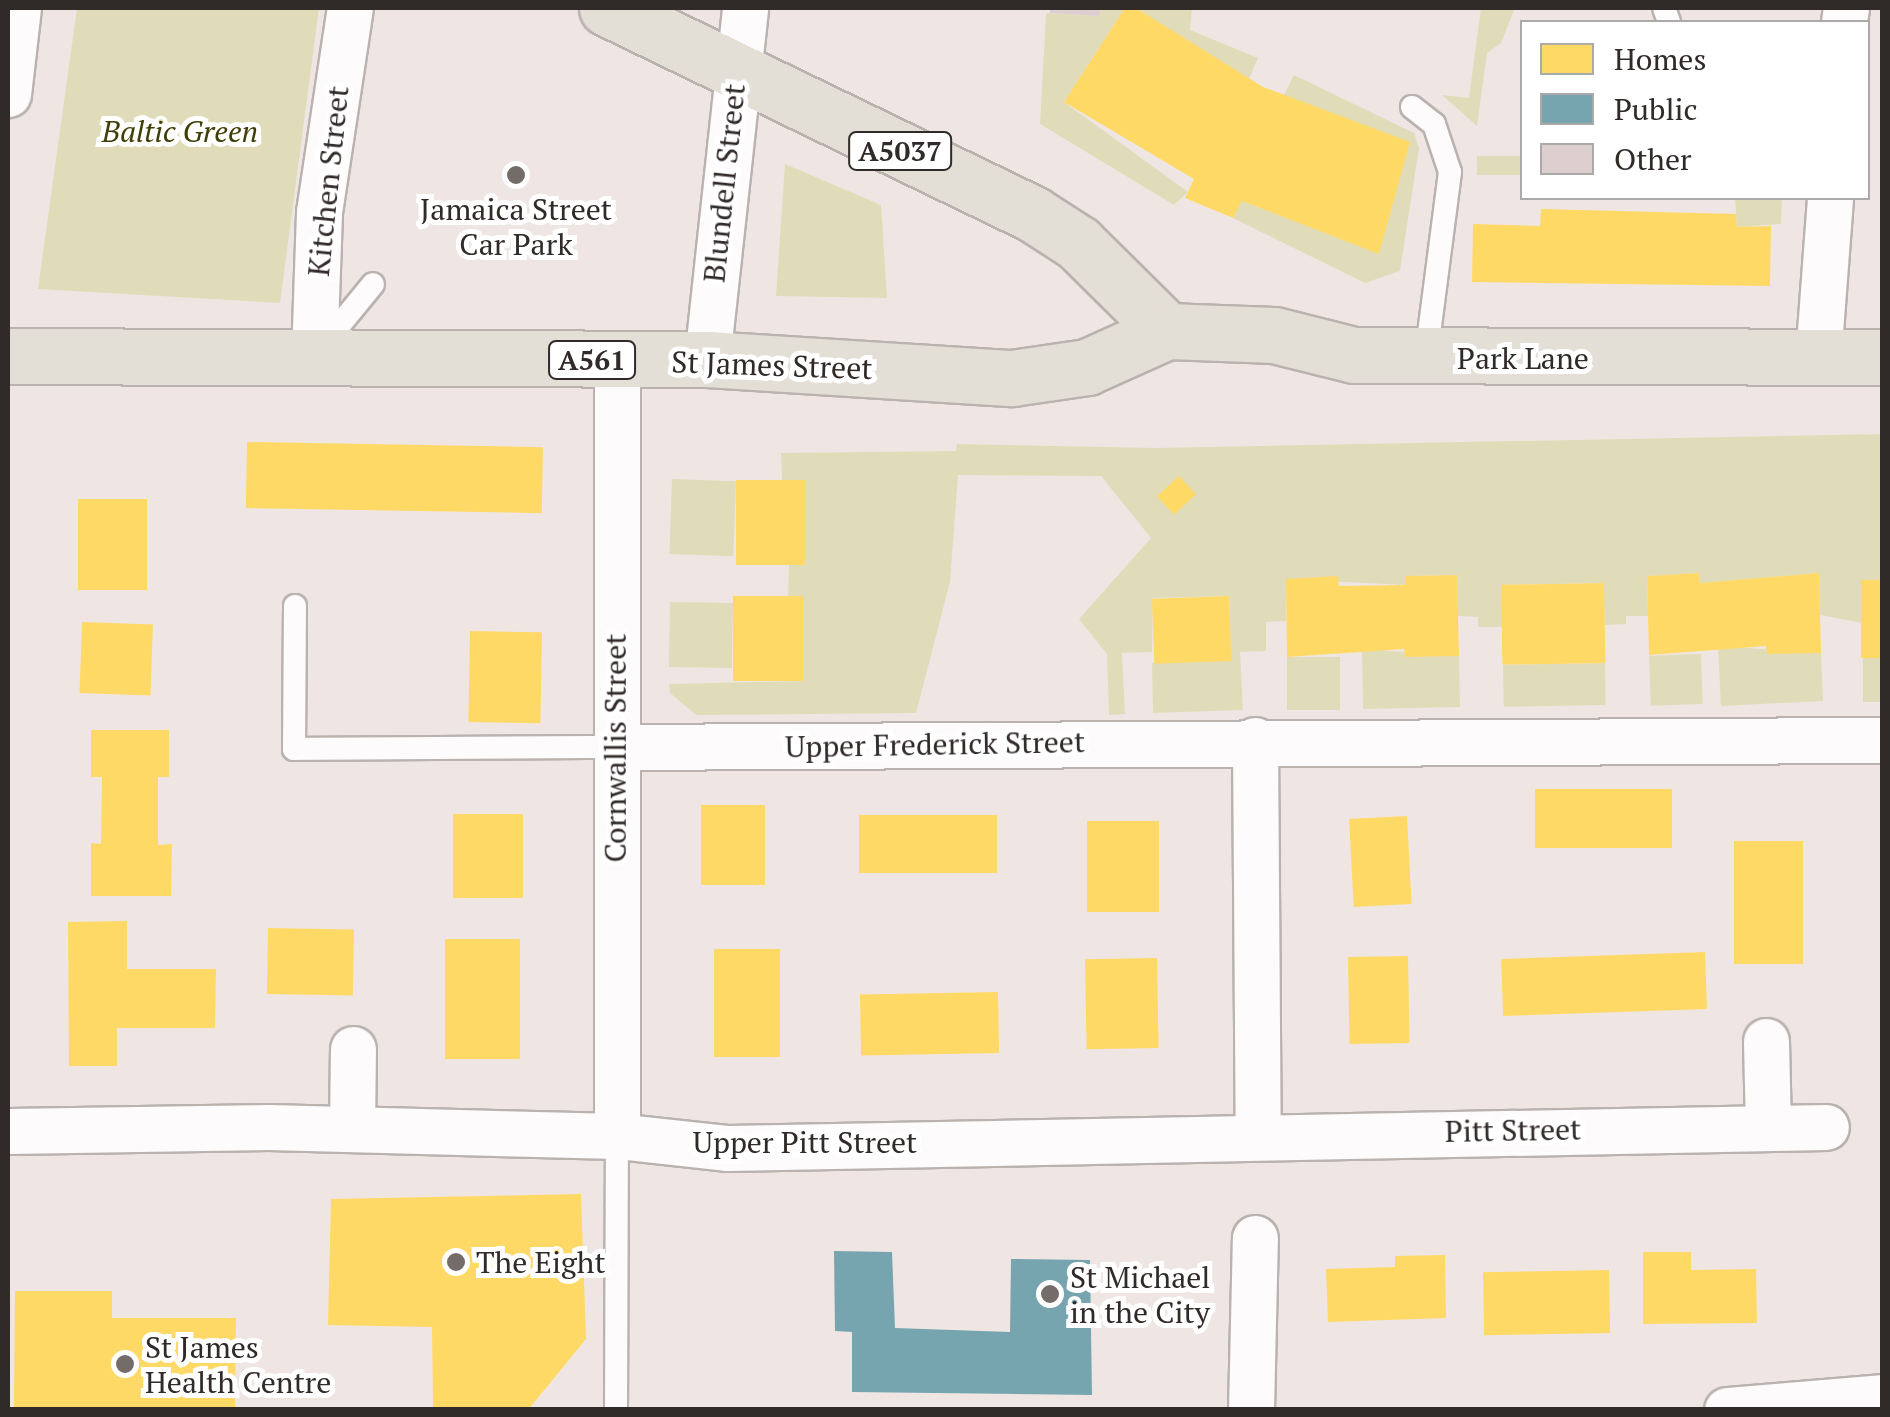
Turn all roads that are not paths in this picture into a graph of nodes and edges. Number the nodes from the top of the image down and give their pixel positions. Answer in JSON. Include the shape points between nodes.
{"nodes":[{"id":1,"x":18,"y":8,"type":"edge"},
{"id":2,"x":350,"y":8,"type":"edge"},
{"id":3,"x":607,"y":8,"type":"edge"},
{"id":4,"x":745,"y":8,"type":"edge"},
{"id":5,"x":737,"y":70,"type":"junction"},
{"id":6,"x":8,"y":94,"type":"edge"},
{"id":7,"x":1412,"y":106,"type":"dead end"},
{"id":8,"x":1830,"y":200,"type":"edge"},
{"id":9,"x":372,"y":284,"type":"dead end"},
{"id":10,"x":1167,"y":331,"type":"junction"},
{"id":11,"x":8,"y":356,"type":"edge"},
{"id":12,"x":314,"y":356,"type":"junction"},
{"id":13,"x":1882,"y":357,"type":"edge"},
{"id":14,"x":1426,"y":358,"type":"junction"},
{"id":15,"x":1818,"y":358,"type":"junction"},
{"id":16,"x":707,"y":359,"type":"junction"},
{"id":17,"x":616,"y":361,"type":"junction"},
{"id":18,"x":295,"y":606,"type":"dead end"},
{"id":19,"x":1255,"y":740,"type":"junction"},
{"id":20,"x":1882,"y":740,"type":"edge"},
{"id":21,"x":615,"y":747,"type":"junction"},
{"id":22,"x":1766,"y":1042,"type":"dead end"},
{"id":23,"x":353,"y":1048,"type":"dead end"},
{"id":24,"x":1768,"y":1126,"type":"junction"},
{"id":25,"x":1826,"y":1127,"type":"dead end"},
{"id":26,"x":352,"y":1129,"type":"junction"},
{"id":27,"x":8,"y":1131,"type":"edge"},
{"id":28,"x":1258,"y":1133,"type":"junction"},
{"id":29,"x":616,"y":1136,"type":"junction"},
{"id":30,"x":1256,"y":1238,"type":"dead end"},
{"id":31,"x":1882,"y":1396,"type":"edge"},
{"id":32,"x":616,"y":1410,"type":"edge"},
{"id":33,"x":1251,"y":1410,"type":"edge"},
{"id":34,"x":1727,"y":1410,"type":"edge"}],
"edges":[{"from":1,"to":6,"type":"street"},
{"from":2,"to":12,"type":"street","name":"Kitchen Street","via":[[319,212]]},
{"from":3,"to":5,"type":"main road","number":"A5037"},
{"from":4,"to":5,"type":"street","name":"Blundell Street"},
{"from":5,"to":10,"type":"main road","number":"A5037","via":[[1033,214],[1078,243]]},
{"from":5,"to":16,"type":"street","name":"Blundell Street"},
{"from":7,"to":14,"type":"lane","via":[[1434,124],[1450,172]]},
{"from":8,"to":15,"type":"street"},
{"from":9,"to":12,"type":"lane"},
{"from":10,"to":14,"type":"main road","name":"Park Lane","via":[[1274,335],[1331,352]]},
{"from":10,"to":16,"type":"main road","name":"St James Street","number":"A561","via":[[1087,367],[1012,378]]},
{"from":11,"to":12,"type":"main road","name":"St James Street","number":"A561"},
{"from":12,"to":17,"type":"main road","name":"St James Street","number":"A561"},
{"from":13,"to":15,"type":"main road","name":"Park Lane"},
{"from":14,"to":15,"type":"main road","name":"Park Lane"},
{"from":16,"to":17,"type":"main road","name":"St James Street","number":"A561"},
{"from":17,"to":21,"type":"street","name":"Cornwallis Street"},
{"from":18,"to":21,"type":"lane","via":[[294,749]]},
{"from":19,"to":20,"type":"street","name":"Upper Frederick Street"},
{"from":19,"to":21,"type":"street","name":"Upper Frederick Street"},
{"from":19,"to":28,"type":"street"},
{"from":21,"to":29,"type":"street","name":"Cornwallis Street"},
{"from":22,"to":24,"type":"street"},
{"from":23,"to":26,"type":"street"},
{"from":24,"to":25,"type":"street","name":"Pitt Street"},
{"from":24,"to":28,"type":"street","name":"Pitt Street"},
{"from":26,"to":27,"type":"street","name":"Upper Pitt Street"},
{"from":26,"to":29,"type":"street","name":"Upper Pitt Street"},
{"from":28,"to":29,"type":"street","name":"Upper Pitt Street","via":[[728,1148]]},
{"from":29,"to":32,"type":"lane"},
{"from":30,"to":33,"type":"street"},
{"from":31,"to":34,"type":"street"}]}
